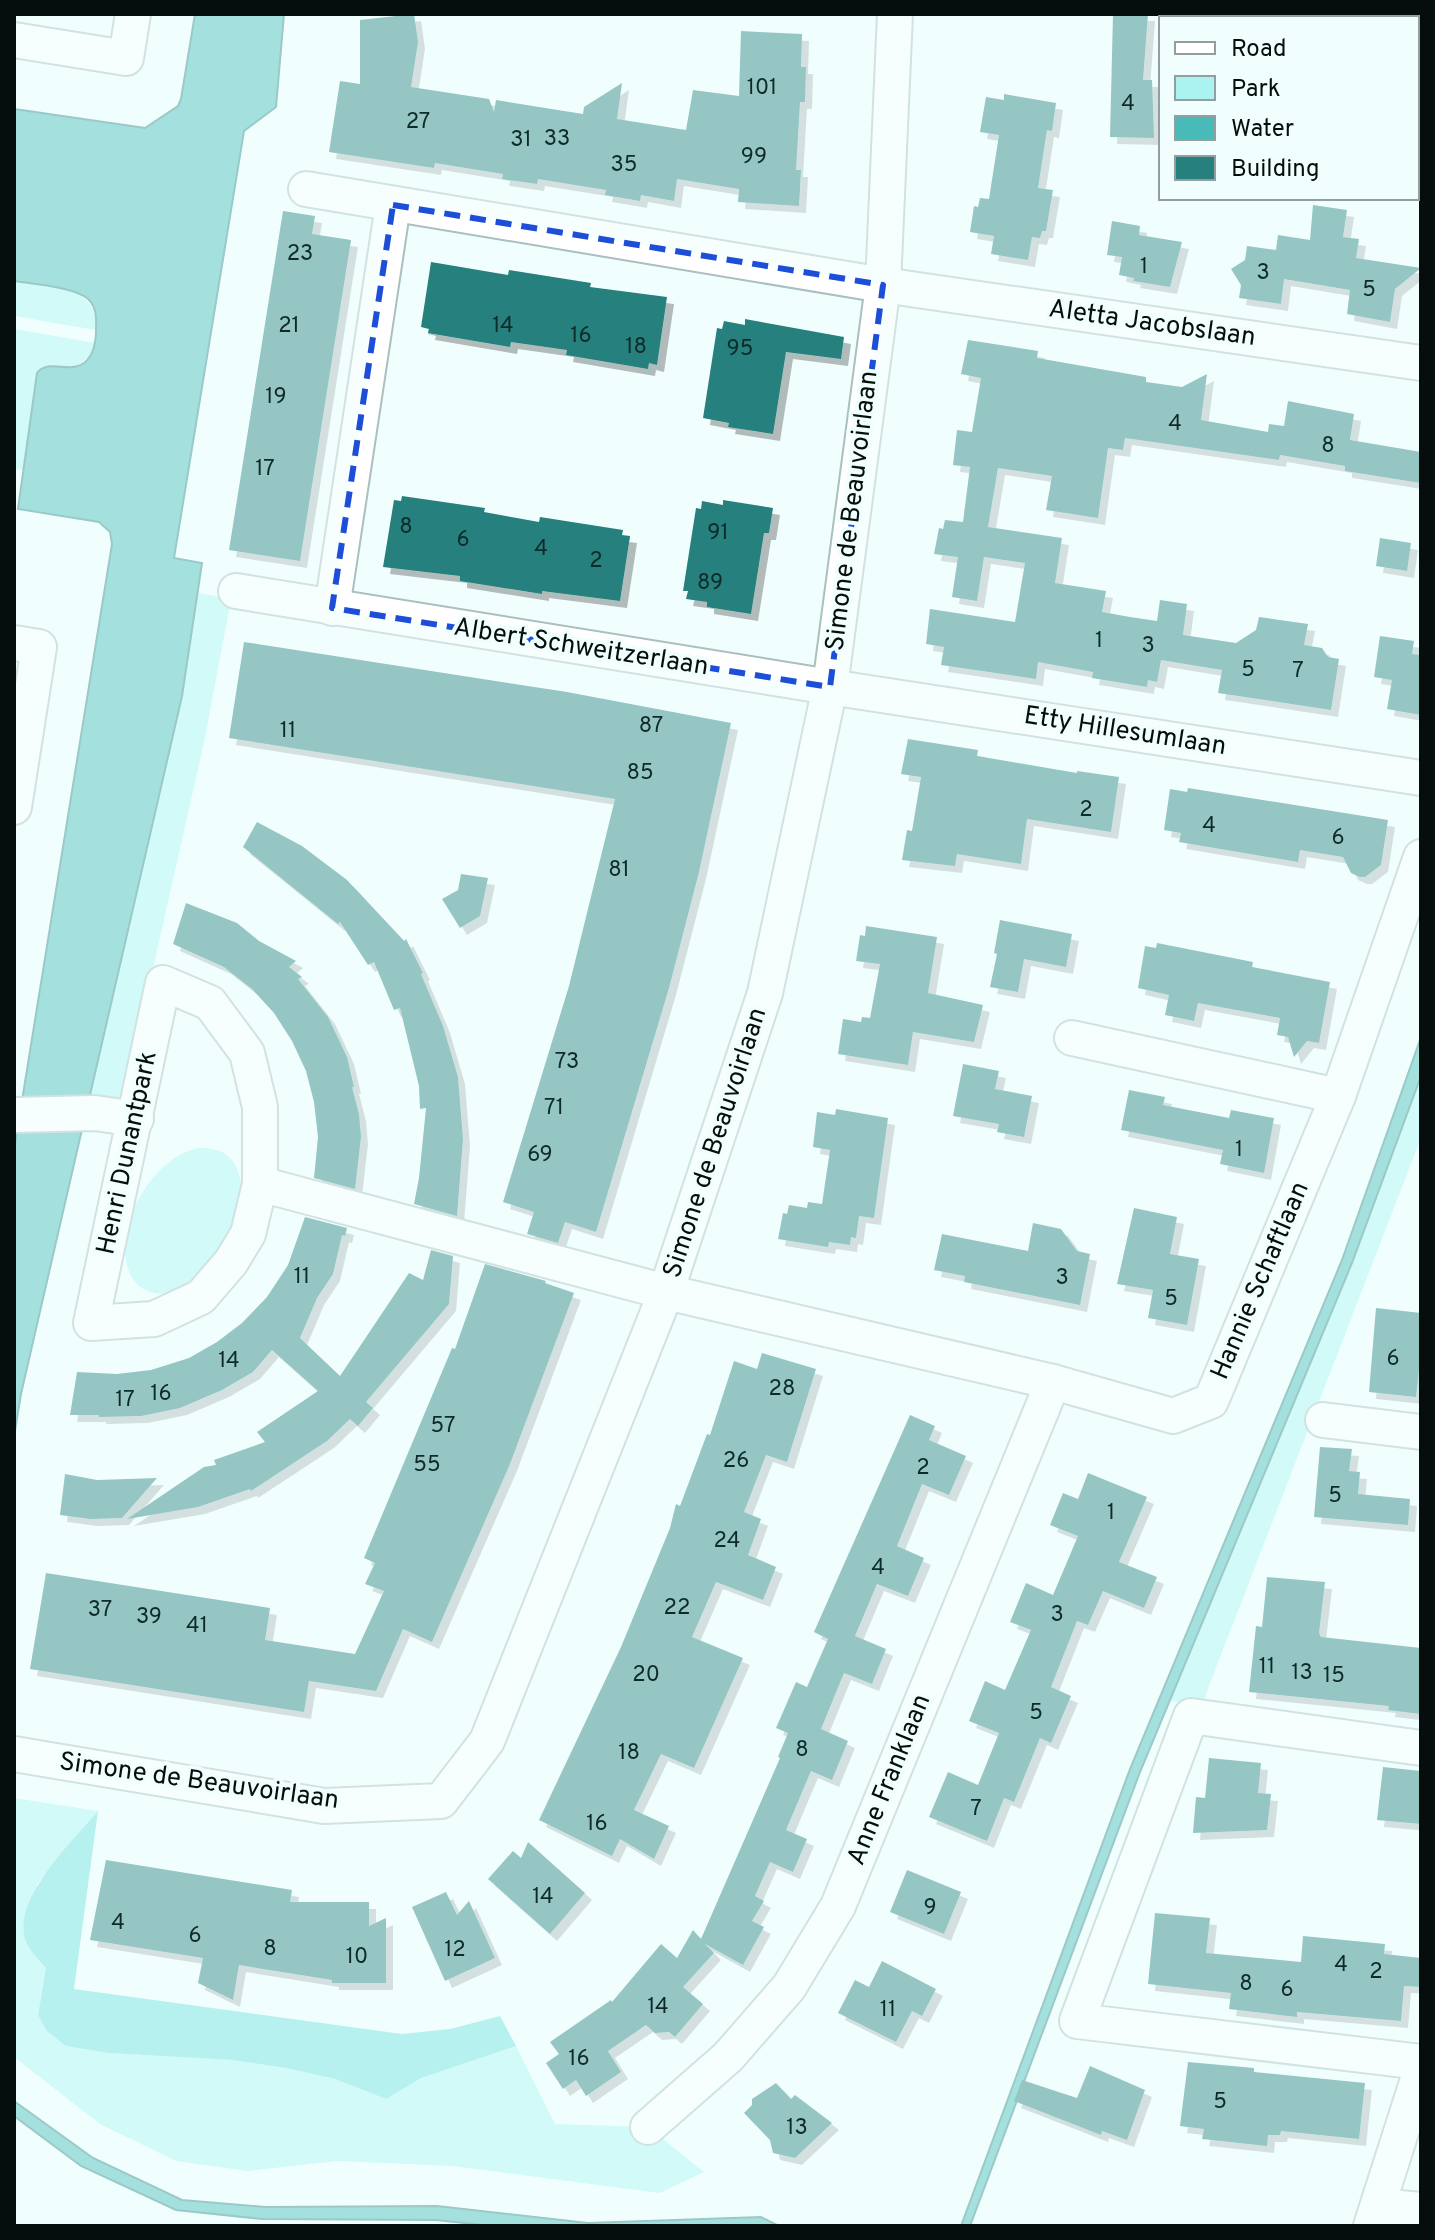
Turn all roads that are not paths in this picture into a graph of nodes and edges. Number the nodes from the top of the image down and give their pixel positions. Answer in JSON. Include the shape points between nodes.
{"nodes":[{"id":1,"x":133,"y":14,"type":"edge"},
{"id":2,"x":895,"y":14,"type":"edge"},
{"id":3,"x":14,"y":40,"type":"edge"},
{"id":4,"x":306,"y":189,"type":"dead end"},
{"id":5,"x":393,"y":205,"type":"junction"},
{"id":6,"x":883,"y":285,"type":"junction"},
{"id":7,"x":1421,"y":363,"type":"edge"},
{"id":8,"x":236,"y":591,"type":"dead end"},
{"id":9,"x":332,"y":608,"type":"junction"},
{"id":10,"x":14,"y":643,"type":"edge"},
{"id":11,"x":830,"y":687,"type":"junction"},
{"id":12,"x":1421,"y":778,"type":"edge"},
{"id":13,"x":14,"y":807,"type":"edge"},
{"id":14,"x":1421,"y":857,"type":"edge"},
{"id":15,"x":1072,"y":1038,"type":"dead end"},
{"id":16,"x":1338,"y":1096,"type":"junction"},
{"id":17,"x":14,"y":1115,"type":"edge"},
{"id":18,"x":136,"y":1119,"type":"junction"},
{"id":19,"x":260,"y":1184,"type":"junction"},
{"id":20,"x":666,"y":1292,"type":"junction"},
{"id":21,"x":1053,"y":1382,"type":"junction"},
{"id":22,"x":1323,"y":1420,"type":"dead end"},
{"id":23,"x":1421,"y":1432,"type":"edge"},
{"id":24,"x":1421,"y":1748,"type":"edge"},
{"id":25,"x":14,"y":1754,"type":"edge"},
{"id":26,"x":1421,"y":2062,"type":"edge"},
{"id":27,"x":1421,"y":2070,"type":"edge"},
{"id":28,"x":648,"y":2127,"type":"dead end"},
{"id":29,"x":1421,"y":2210,"type":"edge"},
{"id":30,"x":1374,"y":2216,"type":"edge"}],
"edges":[{"from":1,"to":3,"type":"street","via":[[126,58]]},
{"from":2,"to":6,"type":"street","name":"Simone de Beauvoirlaan"},
{"from":4,"to":5,"type":"street"},
{"from":5,"to":6,"type":"street"},
{"from":5,"to":9,"type":"street"},
{"from":6,"to":7,"type":"street","name":"Aletta Jacobslaan"},
{"from":6,"to":11,"type":"street","name":"Simone de Beauvoirlaan"},
{"from":8,"to":9,"type":"street","name":"Albert Schweitzerlaan"},
{"from":9,"to":11,"type":"street","name":"Albert Schweitzerlaan"},
{"from":10,"to":13,"type":"street","via":[[39,647]]},
{"from":11,"to":12,"type":"street","name":"Etty Hillesumlaan"},
{"from":11,"to":20,"type":"street","name":"Simone de Beauvoirlaan","via":[[765,993]]},
{"from":14,"to":16,"type":"street","name":"Hannie Schaftlaan"},
{"from":15,"to":16,"type":"street"},
{"from":16,"to":21,"type":"street","name":"Hannie Schaftlaan","via":[[1211,1401],[1173,1416]]},
{"from":17,"to":18,"type":"street","via":[[95,1113]]},
{"from":18,"to":19,"type":"street","name":"Henri Dunantpark","via":[[163,983],[210,1003],[247,1053],[260,1107]]},
{"from":18,"to":19,"type":"street","name":"Henri Dunantpark","via":[[91,1323],[154,1319],[201,1297],[248,1234]]},
{"from":19,"to":20,"type":"street"},
{"from":20,"to":21,"type":"street","name":"Hannie Schaftlaan"},
{"from":20,"to":25,"type":"street","name":"Simone de Beauvoirlaan","via":[[487,1741],[441,1801],[324,1806]]},
{"from":21,"to":28,"type":"street","name":"Anne Franklaan","via":[[838,1906],[789,1987],[728,2057]]},
{"from":22,"to":23,"type":"street"},
{"from":24,"to":26,"type":"street","via":[[1191,1716],[1077,2021]]},
{"from":27,"to":30,"type":"street"},
{"from":29,"to":30,"type":"street"}]}
